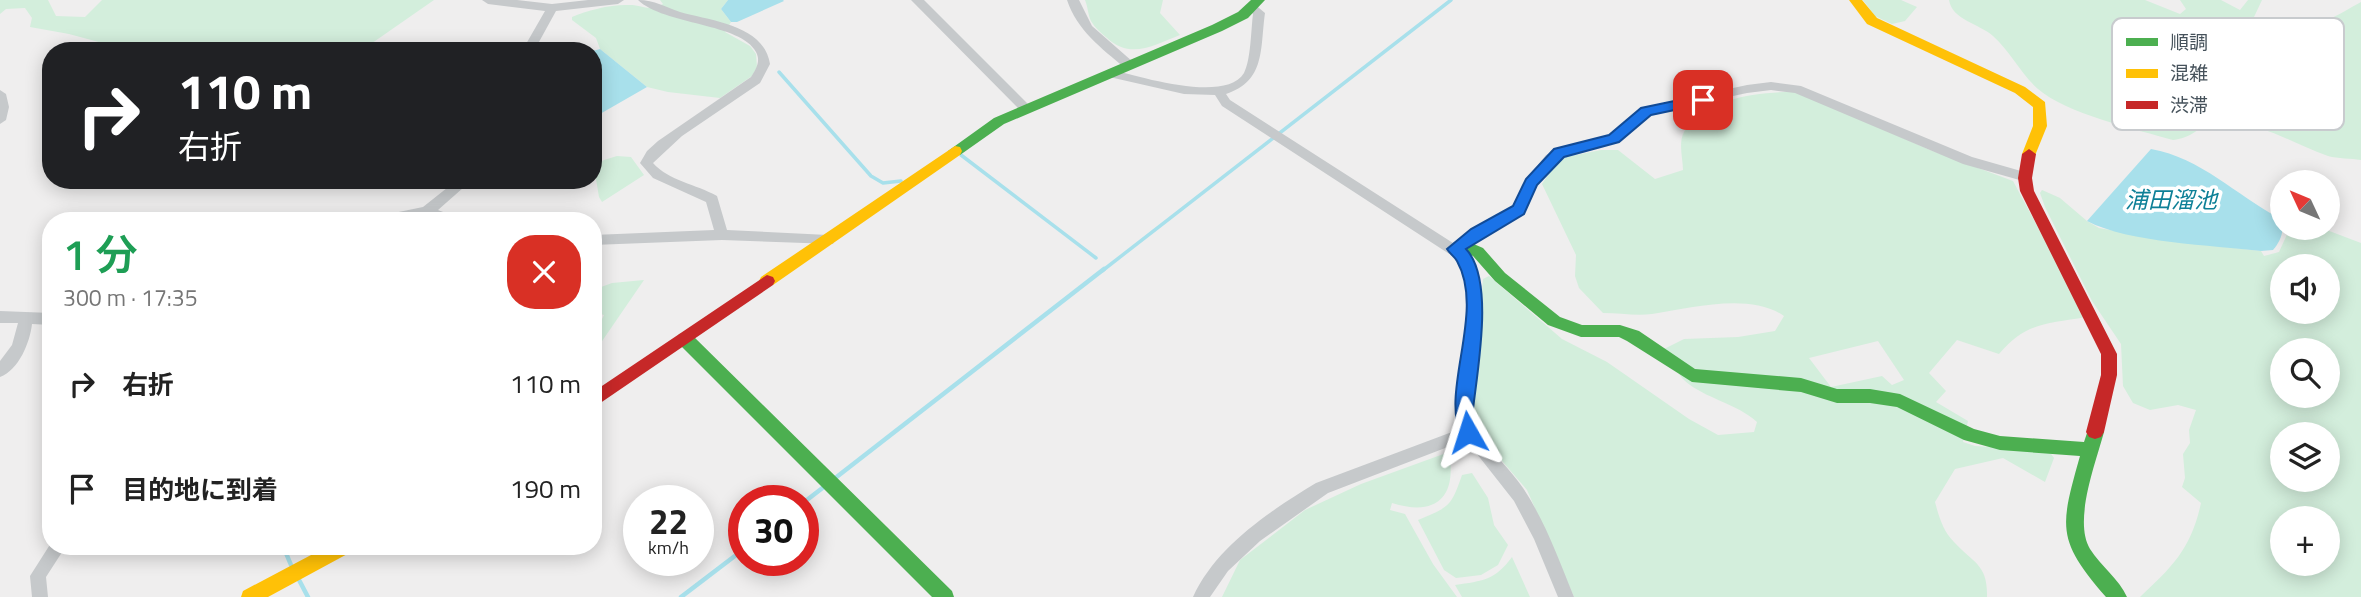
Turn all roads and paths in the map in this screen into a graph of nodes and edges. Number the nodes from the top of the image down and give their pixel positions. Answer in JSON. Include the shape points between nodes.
{"nodes":[{"id":1,"x":488,"y":0,"type":"edge"},
{"id":2,"x":618,"y":0,"type":"edge"},
{"id":3,"x":644,"y":0,"type":"edge"},
{"id":4,"x":917,"y":0,"type":"edge"},
{"id":5,"x":1073,"y":0,"type":"edge"},
{"id":6,"x":1855,"y":0,"type":"edge"},
{"id":7,"x":1256,"y":4,"type":"edge"},
{"id":8,"x":552,"y":8,"type":"junction"},
{"id":9,"x":533,"y":42,"type":"edge"},
{"id":10,"x":1129,"y":65,"type":"junction"},
{"id":11,"x":1109,"y":73,"type":"junction"},
{"id":12,"x":1219,"y":92,"type":"junction"},
{"id":13,"x":0,"y":94,"type":"edge"},
{"id":14,"x":1025,"y":108,"type":"junction"},
{"id":15,"x":0,"y":120,"type":"edge"},
{"id":16,"x":2023,"y":176,"type":"junction"},
{"id":17,"x":455,"y":189,"type":"edge"},
{"id":18,"x":426,"y":211,"type":"joint"},
{"id":19,"x":421,"y":212,"type":"edge"},
{"id":20,"x":722,"y":235,"type":"junction"},
{"id":21,"x":602,"y":240,"type":"edge"},
{"id":22,"x":828,"y":240,"type":"junction"},
{"id":23,"x":1459,"y":247,"type":"junction"},
{"id":24,"x":0,"y":317,"type":"edge"},
{"id":25,"x":25,"y":318,"type":"junction"},
{"id":26,"x":42,"y":319,"type":"edge"},
{"id":27,"x":685,"y":339,"type":"junction"},
{"id":28,"x":0,"y":371,"type":"edge"},
{"id":29,"x":602,"y":395,"type":"edge"},
{"id":30,"x":1468,"y":432,"type":"junction"},
{"id":31,"x":2091,"y":450,"type":"junction"},
{"id":32,"x":52,"y":555,"type":"edge"},
{"id":33,"x":328,"y":555,"type":"edge"},
{"id":34,"x":40,"y":597,"type":"edge"},
{"id":35,"x":250,"y":597,"type":"edge"},
{"id":36,"x":945,"y":597,"type":"edge"},
{"id":37,"x":1201,"y":597,"type":"edge"},
{"id":38,"x":1566,"y":597,"type":"edge"},
{"id":39,"x":2118,"y":597,"type":"edge"}],
"edges":[{"from":1,"to":8,"type":"street"},
{"from":2,"to":8,"type":"street"},
{"from":3,"to":20,"type":"street","via":[[667,12],[747,37],[764,51],[766,58],[756,80],[647,157],[646,163],[657,176],[692,187],[712,200]]},
{"from":4,"to":14,"type":"street"},
{"from":5,"to":10,"type":"street","via":[[1084,25]]},
{"from":6,"to":16,"type":"street","via":[[1872,21],[2040,105],[2042,121]]},
{"from":7,"to":10,"type":"street","via":[[1217,28]]},
{"from":7,"to":12,"type":"street","via":[[1259,13],[1250,73],[1236,86]]},
{"from":8,"to":9,"type":"street"},
{"from":10,"to":11,"type":"street"},
{"from":11,"to":12,"type":"street"},
{"from":11,"to":14,"type":"street"},
{"from":12,"to":23,"type":"street","via":[[1226,103],[1276,136]]},
{"from":13,"to":15,"type":"street"},
{"from":14,"to":22,"type":"street","via":[[981,133]]},
{"from":16,"to":23,"type":"street","via":[[1968,161],[1797,89],[1771,86],[1646,111],[1614,139],[1559,153],[1531,182],[1518,210]]},
{"from":16,"to":31,"type":"street","via":[[2109,354],[2109,375]]},
{"from":17,"to":18,"type":"street"},
{"from":18,"to":19,"type":"street"},
{"from":20,"to":21,"type":"street"},
{"from":20,"to":22,"type":"street"},
{"from":22,"to":27,"type":"street"},
{"from":23,"to":30,"type":"street","via":[[1476,305],[1463,418]]},
{"from":23,"to":31,"type":"street","via":[[1478,252],[1500,277],[1554,321],[1581,331],[1620,331],[1633,336],[1692,375],[1900,401],[1970,435],[2000,443]]},
{"from":24,"to":25,"type":"street"},
{"from":25,"to":26,"type":"street"},
{"from":25,"to":28,"type":"street","via":[[20,348]]},
{"from":27,"to":29,"type":"street"},
{"from":27,"to":36,"type":"street"},
{"from":30,"to":37,"type":"street","via":[[1303,499],[1220,567]]},
{"from":30,"to":38,"type":"street","via":[[1528,509]]},
{"from":31,"to":39,"type":"street","via":[[2080,493],[2076,539]]},
{"from":32,"to":34,"type":"street","via":[[38,576]]},
{"from":33,"to":35,"type":"street"}]}
